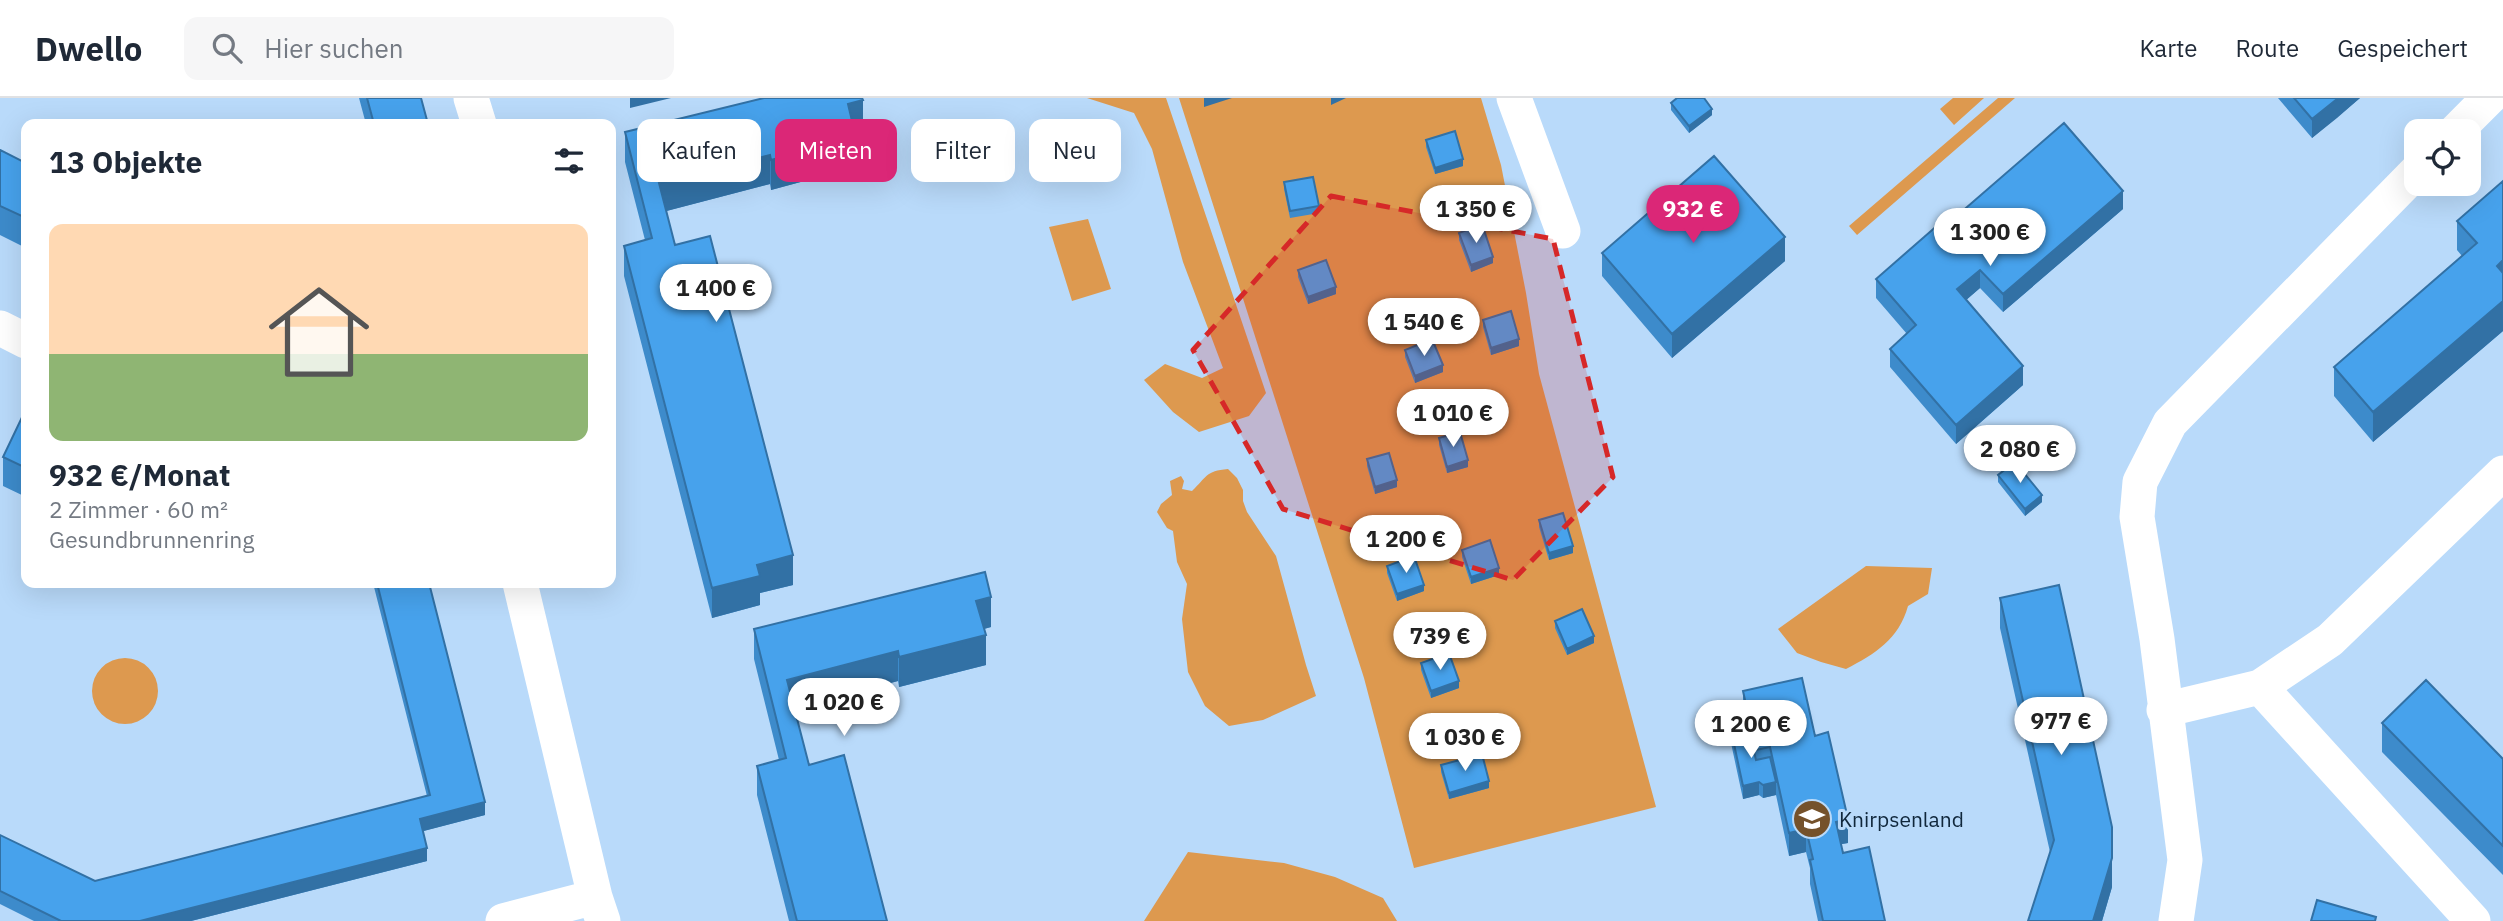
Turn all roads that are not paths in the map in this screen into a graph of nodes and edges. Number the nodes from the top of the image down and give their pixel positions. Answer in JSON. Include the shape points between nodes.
{"nodes":[{"id":1,"x":471,"y":98,"type":"edge"},
{"id":2,"x":1514,"y":98,"type":"edge"},
{"id":3,"x":2488,"y":98,"type":"edge"},
{"id":4,"x":477,"y":119,"type":"edge"},
{"id":5,"x":2468,"y":119,"type":"edge"},
{"id":6,"x":2404,"y":184,"type":"edge"},
{"id":7,"x":1563,"y":232,"type":"dead end"},
{"id":8,"x":0,"y":328,"type":"edge"},
{"id":9,"x":21,"y":338,"type":"edge"},
{"id":10,"x":2503,"y":473,"type":"edge"},
{"id":11,"x":521,"y":588,"type":"edge"},
{"id":12,"x":2260,"y":687,"type":"junction"},
{"id":13,"x":2164,"y":710,"type":"junction"},
{"id":14,"x":2438,"y":905,"type":"edge"},
{"id":15,"x":599,"y":909,"type":"edge"},
{"id":16,"x":503,"y":921,"type":"edge"},
{"id":17,"x":2176,"y":921,"type":"edge"},
{"id":18,"x":2473,"y":921,"type":"edge"}],
"edges":[{"from":1,"to":4,"type":"street"},
{"from":2,"to":7,"type":"street"},
{"from":3,"to":5,"type":"street"},
{"from":6,"to":13,"type":"street","via":[[2170,423],[2150,458],[2140,482],[2137,517]]},
{"from":8,"to":9,"type":"street"},
{"from":10,"to":12,"type":"street","via":[[2330,640]]},
{"from":11,"to":15,"type":"street"},
{"from":12,"to":13,"type":"street"},
{"from":12,"to":14,"type":"street"},
{"from":13,"to":17,"type":"street","via":[[2185,860]]},
{"from":14,"to":18,"type":"street"},
{"from":15,"to":16,"type":"street"}]}
